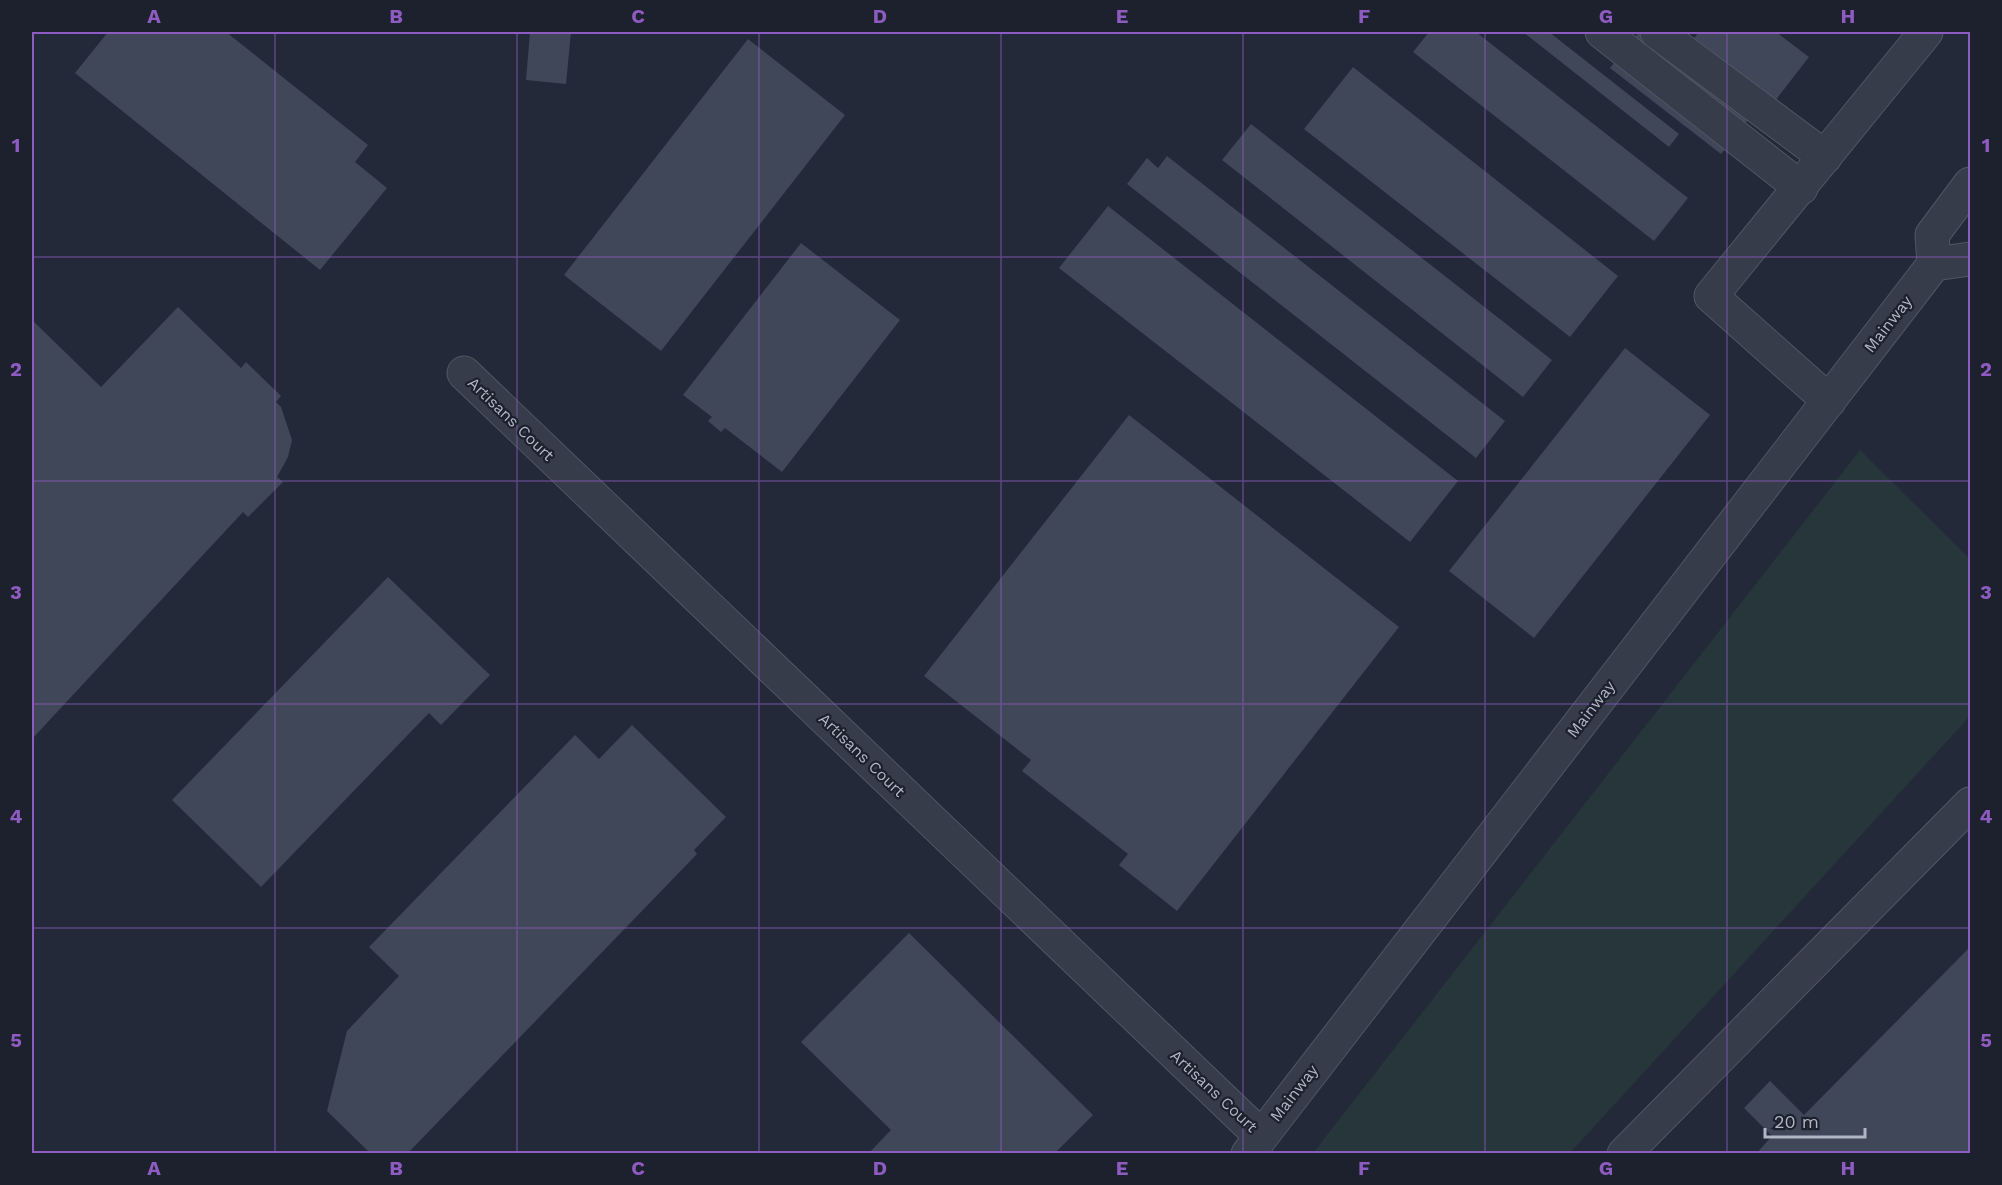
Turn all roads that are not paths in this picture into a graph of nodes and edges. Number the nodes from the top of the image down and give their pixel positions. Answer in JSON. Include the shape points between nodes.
{"nodes":[{"id":1,"x":1602,"y":32,"type":"edge"},
{"id":2,"x":1657,"y":32,"type":"edge"},
{"id":3,"x":1926,"y":32,"type":"edge"},
{"id":4,"x":1825,"y":157,"type":"junction"},
{"id":5,"x":1971,"y":184,"type":"edge"},
{"id":6,"x":1801,"y":188,"type":"junction"},
{"id":7,"x":1971,"y":259,"type":"edge"},
{"id":8,"x":1934,"y":264,"type":"junction"},
{"id":9,"x":464,"y":373,"type":"dead end"},
{"id":10,"x":1829,"y":401,"type":"junction"},
{"id":11,"x":1971,"y":804,"type":"edge"},
{"id":12,"x":1255,"y":1145,"type":"edge"},
{"id":13,"x":1624,"y":1154,"type":"edge"}],
"edges":[{"from":1,"to":6,"type":"street"},
{"from":2,"to":4,"type":"street"},
{"from":3,"to":4,"type":"street"},
{"from":4,"to":6,"type":"street"},
{"from":5,"to":8,"type":"street","via":[[1932,235]]},
{"from":6,"to":10,"type":"street","via":[[1711,296]]},
{"from":7,"to":8,"type":"street"},
{"from":8,"to":10,"type":"street","name":"Mainway"},
{"from":9,"to":12,"type":"street","name":"Artisans Court"},
{"from":10,"to":12,"type":"street","name":"Mainway"},
{"from":11,"to":13,"type":"street"}]}
